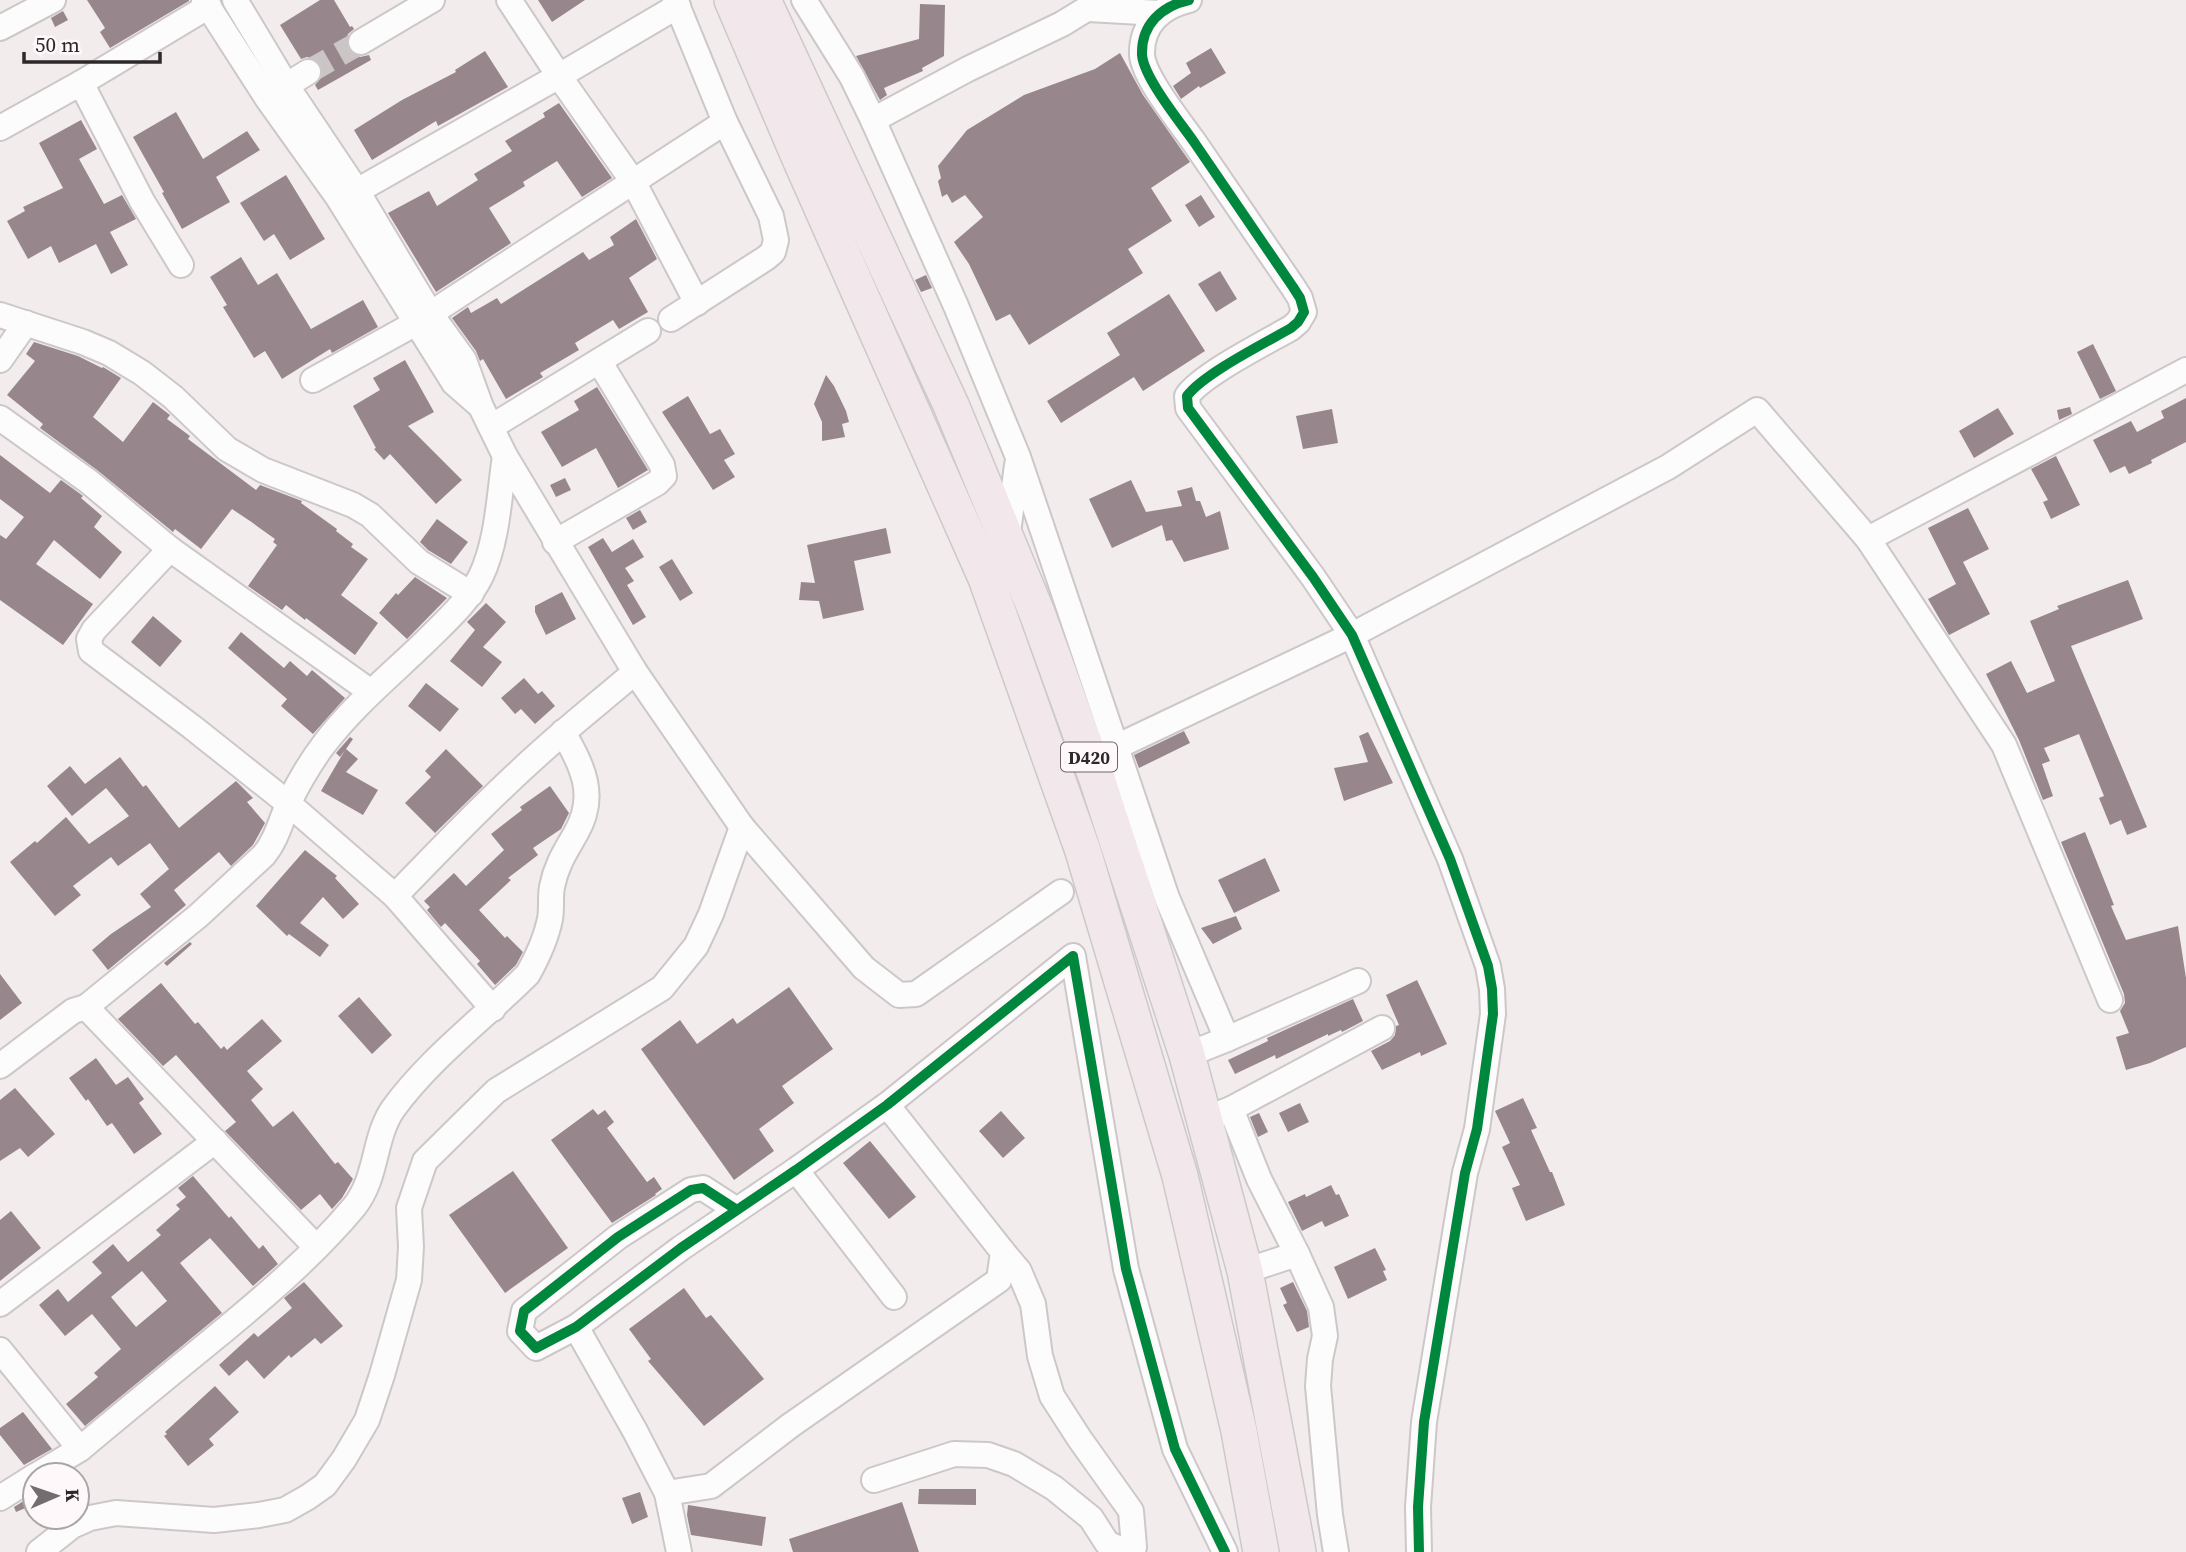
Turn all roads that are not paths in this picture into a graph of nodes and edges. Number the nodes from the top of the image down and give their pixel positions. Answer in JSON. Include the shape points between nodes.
{"nodes":[{"id":1,"x":52,"y":0,"type":"edge"},
{"id":2,"x":235,"y":0,"type":"edge"},
{"id":3,"x":432,"y":0,"type":"edge"},
{"id":4,"x":509,"y":0,"type":"edge"},
{"id":5,"x":732,"y":0,"type":"edge"},
{"id":6,"x":764,"y":0,"type":"edge"},
{"id":7,"x":804,"y":0,"type":"edge"},
{"id":8,"x":1189,"y":0,"type":"edge"},
{"id":9,"x":206,"y":3,"type":"edge"},
{"id":10,"x":677,"y":3,"type":"edge"},
{"id":11,"x":1094,"y":4,"type":"edge"},
{"id":12,"x":1159,"y":13,"type":"junction"},
{"id":13,"x":0,"y":28,"type":"edge"},
{"id":14,"x":361,"y":41,"type":"tunnel mouth"},
{"id":15,"x":308,"y":72,"type":"tunnel mouth"},
{"id":16,"x":559,"y":76,"type":"junction"},
{"id":17,"x":81,"y":83,"type":"junction"},
{"id":18,"x":276,"y":91,"type":"junction"},
{"id":19,"x":873,"y":120,"type":"junction"},
{"id":20,"x":725,"y":122,"type":"junction"},
{"id":21,"x":0,"y":128,"type":"edge"},
{"id":22,"x":634,"y":183,"type":"junction"},
{"id":23,"x":357,"y":191,"type":"junction"},
{"id":24,"x":181,"y":265,"type":"dead end"},
{"id":25,"x":697,"y":303,"type":"junction"},
{"id":26,"x":0,"y":315,"type":"edge"},
{"id":27,"x":423,"y":318,"type":"junction"},
{"id":28,"x":670,"y":319,"type":"dead end"},
{"id":29,"x":26,"y":323,"type":"junction"},
{"id":30,"x":648,"y":331,"type":"dead end"},
{"id":31,"x":0,"y":360,"type":"edge"},
{"id":32,"x":599,"y":360,"type":"junction"},
{"id":33,"x":2186,"y":370,"type":"edge"},
{"id":34,"x":313,"y":380,"type":"dead end"},
{"id":35,"x":486,"y":417,"type":"junction"},
{"id":36,"x":0,"y":418,"type":"edge"},
{"id":37,"x":505,"y":456,"type":"junction"},
{"id":38,"x":1018,"y":457,"type":"junction"},
{"id":39,"x":1868,"y":539,"type":"junction"},
{"id":40,"x":1007,"y":540,"type":"junction"},
{"id":41,"x":555,"y":542,"type":"junction"},
{"id":42,"x":170,"y":549,"type":"junction"},
{"id":43,"x":471,"y":594,"type":"junction"},
{"id":44,"x":1352,"y":635,"type":"junction"},
{"id":45,"x":635,"y":672,"type":"junction"},
{"id":46,"x":371,"y":692,"type":"junction"},
{"id":47,"x":563,"y":732,"type":"junction"},
{"id":48,"x":1116,"y":747,"type":"junction"},
{"id":49,"x":289,"y":804,"type":"junction"},
{"id":50,"x":741,"y":827,"type":"junction"},
{"id":51,"x":1061,"y":892,"type":"dead end"},
{"id":52,"x":395,"y":896,"type":"junction"},
{"id":53,"x":1358,"y":981,"type":"dead end"},
{"id":54,"x":2110,"y":1000,"type":"dead end"},
{"id":55,"x":86,"y":1007,"type":"junction"},
{"id":56,"x":494,"y":1009,"type":"junction"},
{"id":57,"x":1382,"y":1028,"type":"dead end"},
{"id":58,"x":1227,"y":1039,"type":"junction"},
{"id":59,"x":1187,"y":1055,"type":"junction"},
{"id":60,"x":0,"y":1066,"type":"edge"},
{"id":61,"x":887,"y":1105,"type":"junction"},
{"id":62,"x":1218,"y":1114,"type":"junction"},
{"id":63,"x":215,"y":1141,"type":"junction"},
{"id":64,"x":796,"y":1170,"type":"junction"},
{"id":65,"x":737,"y":1210,"type":"junction"},
{"id":66,"x":316,"y":1247,"type":"junction"},
{"id":67,"x":1003,"y":1252,"type":"junction"},
{"id":68,"x":1297,"y":1254,"type":"junction"},
{"id":69,"x":1245,"y":1271,"type":"junction"},
{"id":70,"x":894,"y":1297,"type":"dead end"},
{"id":71,"x":0,"y":1304,"type":"edge"},
{"id":72,"x":576,"y":1327,"type":"junction"},
{"id":73,"x":0,"y":1350,"type":"edge"},
{"id":74,"x":80,"y":1449,"type":"junction"},
{"id":75,"x":60,"y":1461,"type":"edge"},
{"id":76,"x":874,"y":1480,"type":"dead end"},
{"id":77,"x":21,"y":1485,"type":"edge"},
{"id":78,"x":667,"y":1493,"type":"junction"},
{"id":79,"x":0,"y":1498,"type":"edge"},
{"id":80,"x":39,"y":1552,"type":"edge"},
{"id":81,"x":679,"y":1552,"type":"edge"},
{"id":82,"x":1225,"y":1552,"type":"edge"},
{"id":83,"x":1262,"y":1552,"type":"edge"},
{"id":84,"x":1298,"y":1552,"type":"edge"},
{"id":85,"x":1336,"y":1552,"type":"edge"},
{"id":86,"x":1419,"y":1552,"type":"edge"}],
"edges":[{"from":1,"to":13,"type":"street"},
{"from":2,"to":18,"type":"street"},
{"from":3,"to":14,"type":"street"},
{"from":4,"to":16,"type":"street"},
{"from":5,"to":83,"type":"highway","number":"D420","via":[[986,578],[1083,851],[1180,1176]]},
{"from":6,"to":40,"type":"highway","number":"D420","via":[[951,405]]},
{"from":7,"to":19,"type":"street"},
{"from":8,"to":12,"type":"street"},
{"from":9,"to":17,"type":"street"},
{"from":9,"to":18,"type":"street"},
{"from":10,"to":16,"type":"street"},
{"from":10,"to":20,"type":"street"},
{"from":11,"to":12,"type":"street"},
{"from":11,"to":19,"type":"street"},
{"from":12,"to":44,"type":"street","via":[[1149,25],[1143,45],[1148,73],[1293,287],[1304,312],[1291,328],[1193,389],[1187,396],[1188,408]]},
{"from":15,"to":18,"type":"street"},
{"from":16,"to":22,"type":"street"},
{"from":16,"to":23,"type":"street"},
{"from":17,"to":21,"type":"street"},
{"from":17,"to":24,"type":"street"},
{"from":18,"to":23,"type":"street"},
{"from":18,"to":27,"type":"street","via":[[337,196]]},
{"from":19,"to":38,"type":"street"},
{"from":20,"to":22,"type":"street"},
{"from":20,"to":25,"type":"street","via":[[771,216],[776,240],[766,258]]},
{"from":22,"to":25,"type":"street"},
{"from":22,"to":27,"type":"street"},
{"from":23,"to":27,"type":"street"},
{"from":25,"to":28,"type":"street"},
{"from":26,"to":29,"type":"street"},
{"from":27,"to":34,"type":"street"},
{"from":27,"to":35,"type":"street","via":[[454,383]]},
{"from":29,"to":31,"type":"street"},
{"from":29,"to":43,"type":"street","via":[[109,353],[142,373],[227,449],[370,516],[419,562]]},
{"from":30,"to":32,"type":"street"},
{"from":32,"to":35,"type":"street"},
{"from":32,"to":41,"type":"street","via":[[662,465],[664,476]]},
{"from":33,"to":39,"type":"street"},
{"from":35,"to":37,"type":"street"},
{"from":36,"to":42,"type":"street","via":[[79,474]]},
{"from":37,"to":41,"type":"street"},
{"from":37,"to":43,"type":"street","via":[[488,557]]},
{"from":38,"to":40,"type":"street"},
{"from":38,"to":48,"type":"street"},
{"from":39,"to":44,"type":"street","via":[[1757,410],[1668,467]]},
{"from":39,"to":54,"type":"street","via":[[2004,745]]},
{"from":40,"to":59,"type":"highway","number":"D420","via":[[1097,779]]},
{"from":41,"to":45,"type":"street"},
{"from":42,"to":46,"type":"street"},
{"from":42,"to":49,"type":"street","via":[[93,630],[89,639],[92,651]]},
{"from":43,"to":46,"type":"street"},
{"from":44,"to":48,"type":"street"},
{"from":44,"to":86,"type":"street","via":[[1450,859],[1492,989],[1493,1014],[1477,1129],[1465,1173],[1424,1422]]},
{"from":45,"to":47,"type":"street"},
{"from":45,"to":50,"type":"street"},
{"from":46,"to":49,"type":"street","via":[[324,744]]},
{"from":47,"to":52,"type":"street"},
{"from":47,"to":56,"type":"street","via":[[585,779],[586,810],[562,854],[540,953],[528,974]]},
{"from":48,"to":58,"type":"street","via":[[1167,898]]},
{"from":49,"to":52,"type":"street"},
{"from":49,"to":55,"type":"street","via":[[264,855],[198,916]]},
{"from":50,"to":51,"type":"street","via":[[864,968],[899,995],[916,994]]},
{"from":50,"to":80,"type":"street","via":[[696,946],[662,988],[496,1091],[425,1161],[409,1208],[409,1280],[382,1375],[367,1420],[325,1485],[285,1510],[260,1515],[214,1520],[116,1513],[90,1518]]},
{"from":52,"to":56,"type":"street"},
{"from":53,"to":58,"type":"street"},
{"from":55,"to":60,"type":"street"},
{"from":55,"to":63,"type":"street"},
{"from":56,"to":66,"type":"street","via":[[460,1037],[391,1112],[368,1185]]},
{"from":57,"to":62,"type":"street"},
{"from":58,"to":59,"type":"street"},
{"from":59,"to":62,"type":"highway","number":"D420"},
{"from":61,"to":64,"type":"street"},
{"from":61,"to":67,"type":"street"},
{"from":61,"to":82,"type":"street","via":[[1073,956],[1126,1269],[1175,1449]]},
{"from":62,"to":68,"type":"street","via":[[1259,1179]]},
{"from":62,"to":69,"type":"highway","number":"D420"},
{"from":63,"to":66,"type":"street"},
{"from":63,"to":71,"type":"street"},
{"from":64,"to":65,"type":"street"},
{"from":64,"to":70,"type":"street"},
{"from":65,"to":72,"type":"street"},
{"from":65,"to":72,"type":"street","via":[[703,1188],[691,1190],[618,1237],[524,1311],[520,1331],[536,1349]]},
{"from":66,"to":74,"type":"street","via":[[259,1301]]},
{"from":67,"to":76,"type":"street","via":[[1019,1271],[1033,1304],[1040,1356],[1052,1396],[1131,1511],[1134,1546],[1122,1550],[1107,1543],[1091,1518],[1054,1488],[1014,1464],[988,1455],[954,1454]]},
{"from":67,"to":78,"type":"street","via":[[999,1280],[711,1486]]},
{"from":68,"to":69,"type":"street"},
{"from":68,"to":85,"type":"street","via":[[1324,1321],[1318,1385]]},
{"from":69,"to":84,"type":"highway","number":"D420"},
{"from":72,"to":78,"type":"street"},
{"from":73,"to":74,"type":"street"},
{"from":74,"to":75,"type":"street"},
{"from":77,"to":79,"type":"street"},
{"from":78,"to":81,"type":"street"}]}
